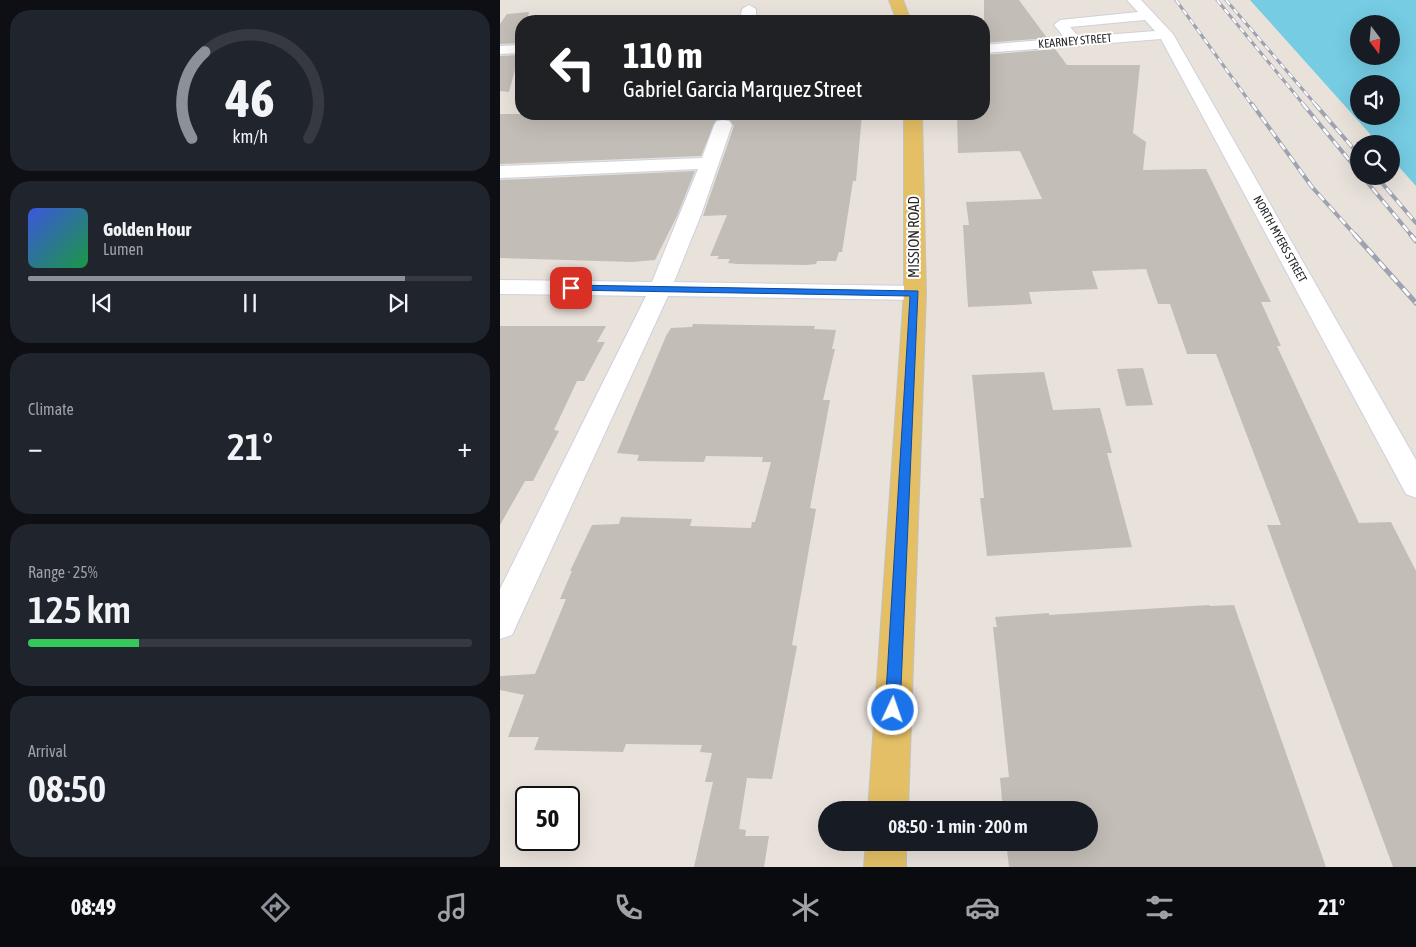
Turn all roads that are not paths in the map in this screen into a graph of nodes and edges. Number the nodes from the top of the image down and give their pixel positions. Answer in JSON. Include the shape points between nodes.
{"nodes":[{"id":1,"x":896,"y":0,"type":"edge"},
{"id":2,"x":1134,"y":0,"type":"edge"},
{"id":3,"x":902,"y":15,"type":"edge"},
{"id":4,"x":1149,"y":15,"type":"junction"},
{"id":5,"x":1166,"y":34,"type":"junction"},
{"id":6,"x":1075,"y":41,"type":"junction"},
{"id":7,"x":990,"y":48,"type":"edge"},
{"id":8,"x":515,"y":49,"type":"edge"},
{"id":9,"x":500,"y":50,"type":"edge"},
{"id":10,"x":913,"y":120,"type":"edge"},
{"id":11,"x":723,"y":125,"type":"dead end"},
{"id":12,"x":710,"y":163,"type":"junction"},
{"id":13,"x":500,"y":172,"type":"edge"},
{"id":14,"x":500,"y":287,"type":"edge"},
{"id":15,"x":660,"y":290,"type":"junction"},
{"id":16,"x":914,"y":293,"type":"junction"},
{"id":17,"x":1416,"y":486,"type":"edge"},
{"id":18,"x":500,"y":624,"type":"edge"},
{"id":19,"x":888,"y":801,"type":"edge"},
{"id":20,"x":886,"y":851,"type":"edge"},
{"id":21,"x":885,"y":867,"type":"edge"}],
"edges":[{"from":1,"to":3,"type":"main road"},
{"from":2,"to":4,"type":"street","name":"NORTH MYERS STREET"},
{"from":4,"to":5,"type":"street","name":"NORTH MYERS STREET"},
{"from":4,"to":6,"type":"street","via":[[1061,25]]},
{"from":5,"to":6,"type":"street","name":"KEARNEY STREET"},
{"from":5,"to":17,"type":"street","name":"NORTH MYERS STREET"},
{"from":6,"to":7,"type":"street","name":"KEARNEY STREET"},
{"from":8,"to":9,"type":"street"},
{"from":10,"to":16,"type":"main road","name":"MISSION ROAD"},
{"from":11,"to":12,"type":"street"},
{"from":12,"to":13,"type":"street"},
{"from":12,"to":15,"type":"street"},
{"from":14,"to":15,"type":"street"},
{"from":15,"to":16,"type":"street"},
{"from":15,"to":18,"type":"street"},
{"from":16,"to":19,"type":"main road","name":"MISSION ROAD"},
{"from":20,"to":21,"type":"main road"}]}
